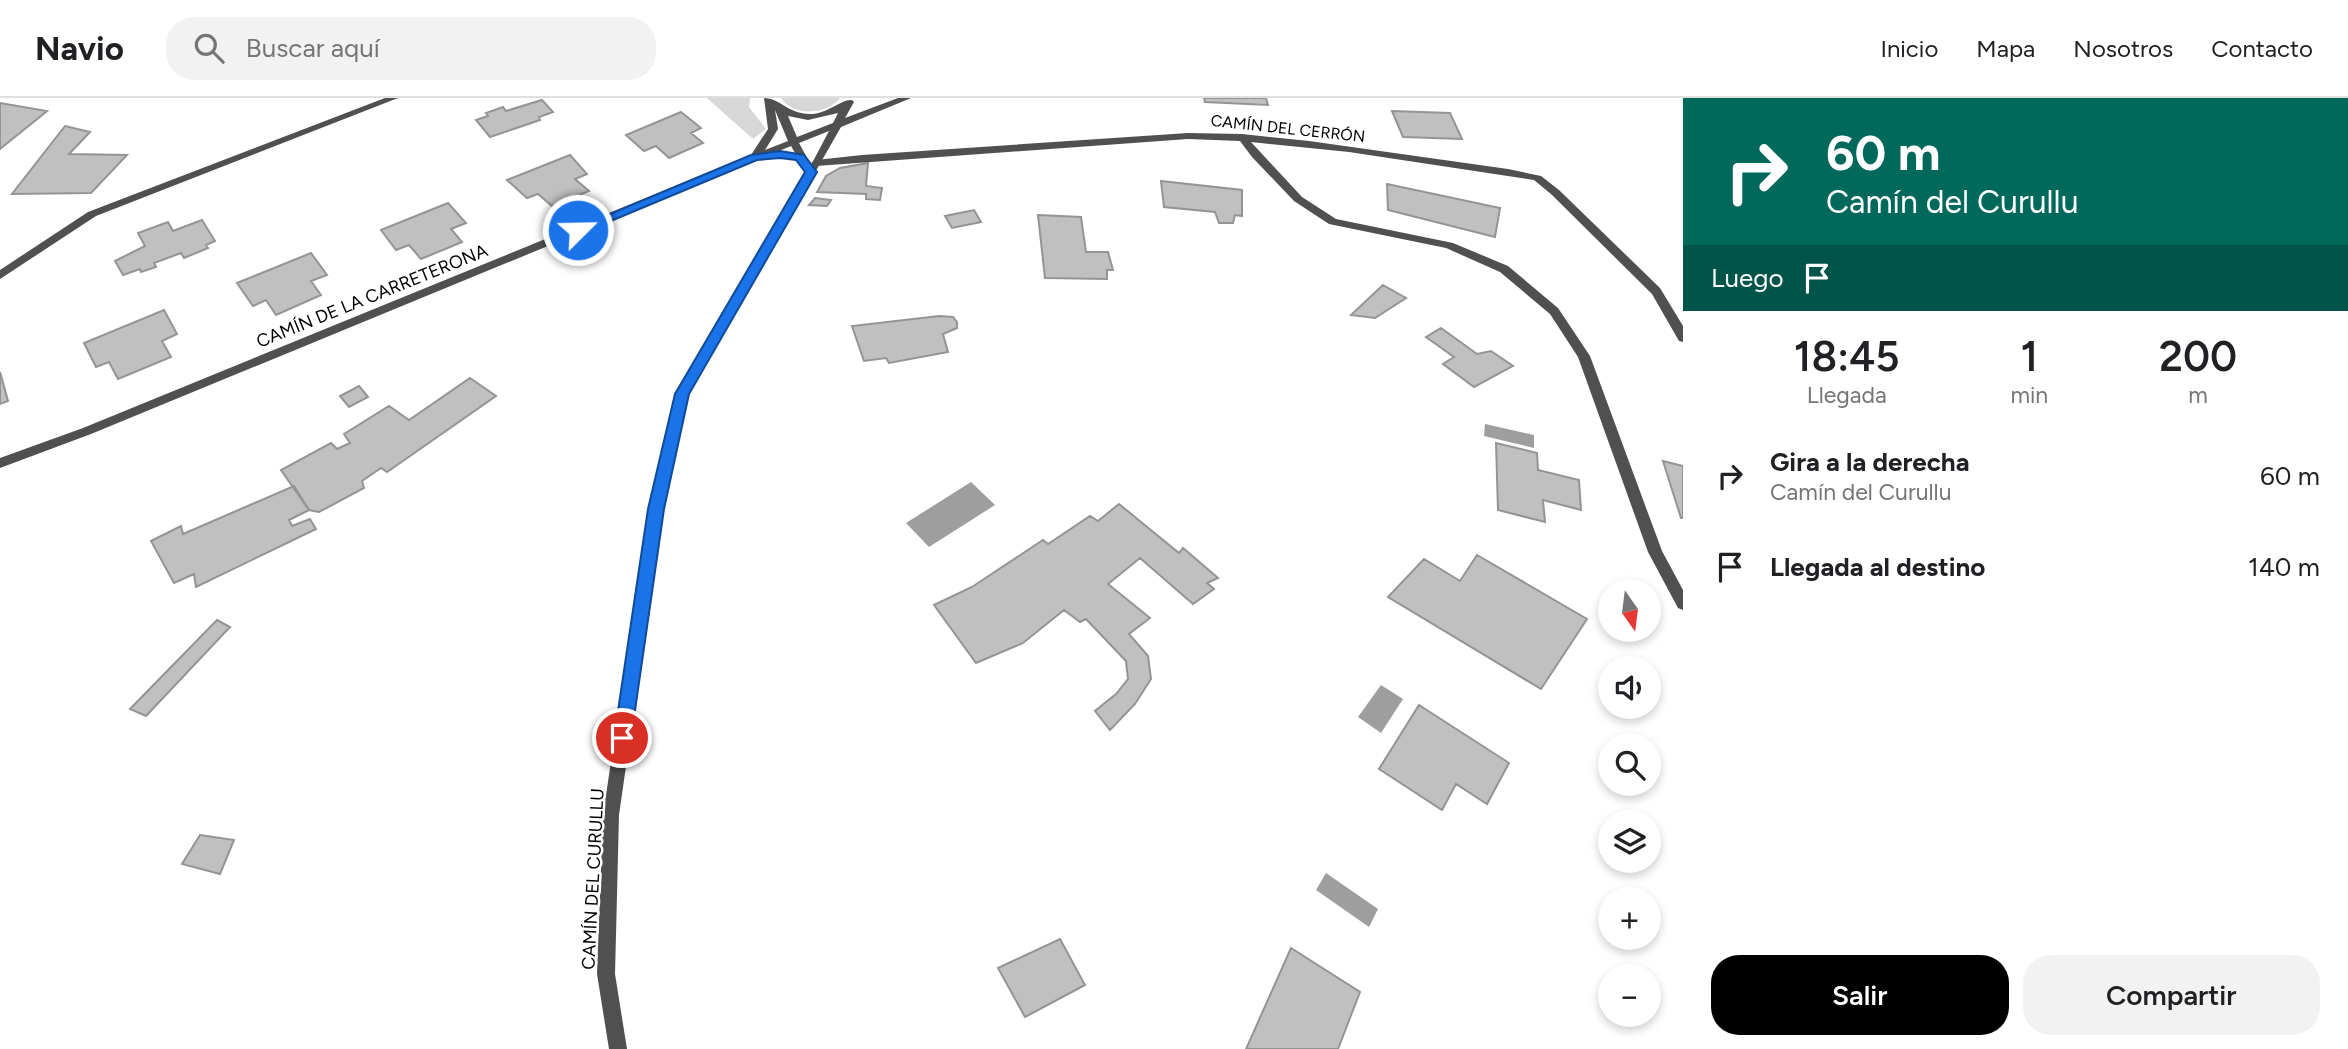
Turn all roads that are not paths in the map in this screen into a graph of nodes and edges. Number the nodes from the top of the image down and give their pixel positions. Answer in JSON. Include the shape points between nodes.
{"nodes":[{"id":1,"x":393,"y":98,"type":"edge"},
{"id":2,"x":769,"y":98,"type":"edge"},
{"id":3,"x":906,"y":98,"type":"edge"},
{"id":4,"x":850,"y":101,"type":"edge"},
{"id":5,"x":784,"y":111,"type":"junction"},
{"id":6,"x":837,"y":127,"type":"junction"},
{"id":7,"x":1241,"y":136,"type":"junction"},
{"id":8,"x":794,"y":143,"type":"junction"},
{"id":9,"x":755,"y":157,"type":"junction"},
{"id":10,"x":800,"y":157,"type":"junction"},
{"id":11,"x":814,"y":168,"type":"junction"},
{"id":12,"x":0,"y":275,"type":"edge"},
{"id":13,"x":1683,"y":338,"type":"edge"},
{"id":14,"x":0,"y":463,"type":"edge"},
{"id":15,"x":1683,"y":604,"type":"edge"},
{"id":16,"x":618,"y":1049,"type":"edge"}],
"edges":[{"from":1,"to":12,"type":"street","via":[[92,214]]},
{"from":2,"to":5,"type":"street"},
{"from":2,"to":9,"type":"street","via":[[773,129]]},
{"from":3,"to":6,"type":"street","name":"CAMÍN DE LA CARRETERONA"},
{"from":4,"to":5,"type":"street","via":[[814,117]]},
{"from":4,"to":6,"type":"street","name":"CAMÍN DEL CURULLU"},
{"from":5,"to":6,"type":"street"},
{"from":5,"to":8,"type":"street"},
{"from":6,"to":8,"type":"street","name":"CAMÍN DE LA CARRETERONA"},
{"from":6,"to":11,"type":"street","name":"CAMÍN DEL CURULLU"},
{"from":7,"to":11,"type":"street","name":"CAMÍN DEL CERRÓN","via":[[1188,135],[862,158]]},
{"from":7,"to":13,"type":"street","name":"CAMÍN DEL CERRÓN","via":[[1536,178],[1656,291]]},
{"from":7,"to":15,"type":"street","via":[[1298,199],[1334,222],[1448,246],[1504,269],[1554,311],[1584,356],[1655,552]]},
{"from":8,"to":9,"type":"street","name":"CAMÍN DE LA CARRETERONA"},
{"from":8,"to":10,"type":"street"},
{"from":9,"to":10,"type":"street","name":"CAMÍN DE LA CARRETERONA"},
{"from":9,"to":14,"type":"street","name":"CAMÍN DE LA CARRETERONA"},
{"from":10,"to":11,"type":"street"},
{"from":11,"to":16,"type":"street","name":"CAMÍN DEL CURULLU","via":[[682,394],[659,496],[611,815],[607,974]]}]}
